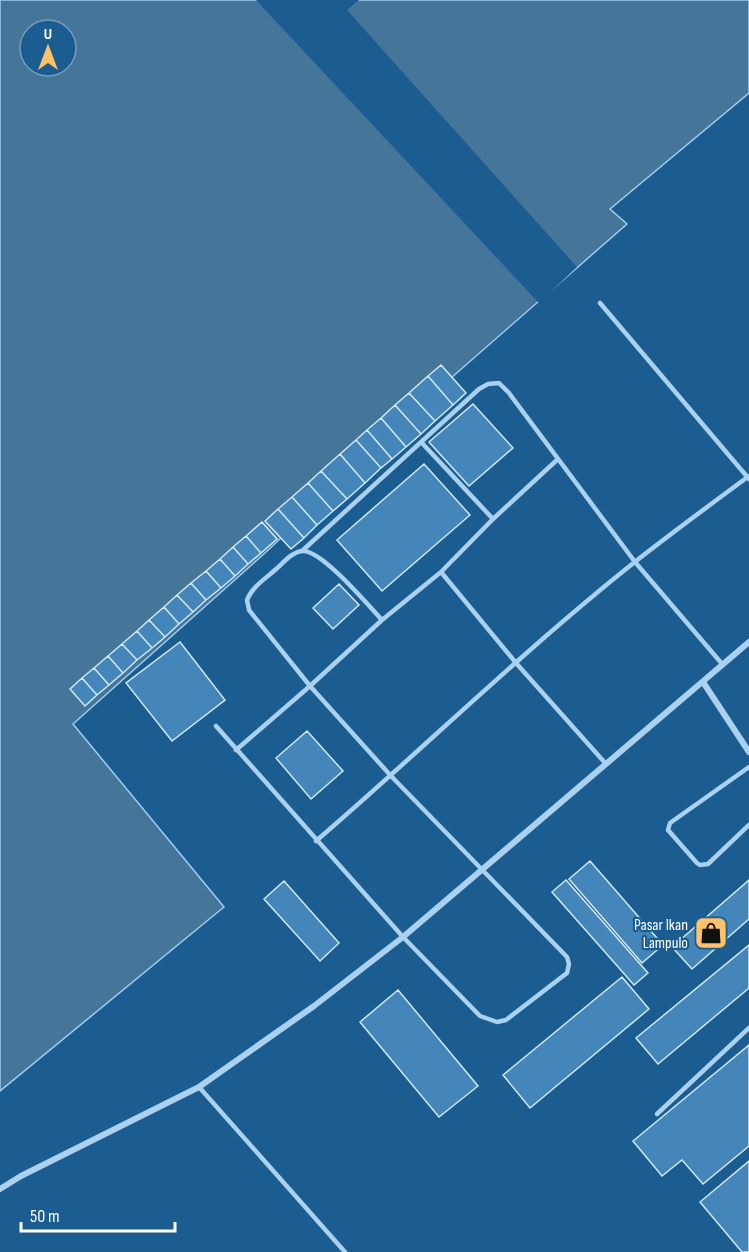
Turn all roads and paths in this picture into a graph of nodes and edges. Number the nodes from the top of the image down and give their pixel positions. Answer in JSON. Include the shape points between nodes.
{"nodes":[{"id":1,"x":600,"y":303,"type":"dead end"},
{"id":2,"x":422,"y":443,"type":"junction"},
{"id":3,"x":558,"y":459,"type":"junction"},
{"id":4,"x":748,"y":478,"type":"edge"},
{"id":5,"x":493,"y":519,"type":"junction"},
{"id":6,"x":302,"y":551,"type":"junction"},
{"id":7,"x":635,"y":562,"type":"junction"},
{"id":8,"x":441,"y":572,"type":"junction"},
{"id":9,"x":382,"y":620,"type":"junction"},
{"id":10,"x":749,"y":642,"type":"edge"},
{"id":11,"x":516,"y":663,"type":"junction"},
{"id":12,"x":723,"y":665,"type":"junction"},
{"id":13,"x":703,"y":682,"type":"junction"},
{"id":14,"x":310,"y":687,"type":"junction"},
{"id":15,"x":216,"y":726,"type":"dead end"},
{"id":16,"x":236,"y":750,"type":"junction"},
{"id":17,"x":749,"y":752,"type":"edge"},
{"id":18,"x":606,"y":764,"type":"junction"},
{"id":19,"x":749,"y":767,"type":"edge"},
{"id":20,"x":391,"y":777,"type":"junction"},
{"id":21,"x":749,"y":825,"type":"edge"},
{"id":22,"x":316,"y":841,"type":"junction"},
{"id":23,"x":480,"y":870,"type":"junction"},
{"id":24,"x":403,"y":937,"type":"junction"},
{"id":25,"x":749,"y":1028,"type":"edge"},
{"id":26,"x":199,"y":1087,"type":"junction"},
{"id":27,"x":657,"y":1114,"type":"dead end"},
{"id":28,"x":0,"y":1189,"type":"edge"},
{"id":29,"x":345,"y":1252,"type":"edge"}],
"edges":[{"from":1,"to":4,"type":"lane"},
{"from":2,"to":3,"type":"lane","via":[[479,389],[494,382],[509,393]]},
{"from":2,"to":5,"type":"lane"},
{"from":2,"to":6,"type":"lane"},
{"from":3,"to":5,"type":"lane"},
{"from":3,"to":7,"type":"lane"},
{"from":4,"to":7,"type":"lane"},
{"from":5,"to":8,"type":"lane"},
{"from":6,"to":9,"type":"lane","via":[[328,564]]},
{"from":6,"to":14,"type":"lane","via":[[255,588],[246,603]]},
{"from":7,"to":11,"type":"lane"},
{"from":7,"to":12,"type":"lane"},
{"from":8,"to":9,"type":"lane"},
{"from":8,"to":11,"type":"lane"},
{"from":9,"to":14,"type":"lane"},
{"from":10,"to":12,"type":"street"},
{"from":11,"to":18,"type":"lane"},
{"from":11,"to":20,"type":"lane"},
{"from":12,"to":13,"type":"street"},
{"from":13,"to":17,"type":"street"},
{"from":13,"to":18,"type":"street"},
{"from":14,"to":16,"type":"lane"},
{"from":14,"to":20,"type":"lane"},
{"from":15,"to":16,"type":"lane"},
{"from":16,"to":22,"type":"lane"},
{"from":18,"to":23,"type":"street"},
{"from":19,"to":21,"type":"lane","via":[[670,823],[668,830],[697,863],[704,865]]},
{"from":20,"to":22,"type":"lane"},
{"from":20,"to":23,"type":"lane"},
{"from":22,"to":24,"type":"lane"},
{"from":23,"to":24,"type":"street"},
{"from":23,"to":24,"type":"lane","via":[[567,957],[567,973],[506,1020],[497,1022],[480,1016]]},
{"from":24,"to":26,"type":"street"},
{"from":25,"to":27,"type":"lane"},
{"from":26,"to":28,"type":"street"},
{"from":26,"to":29,"type":"lane"}]}
